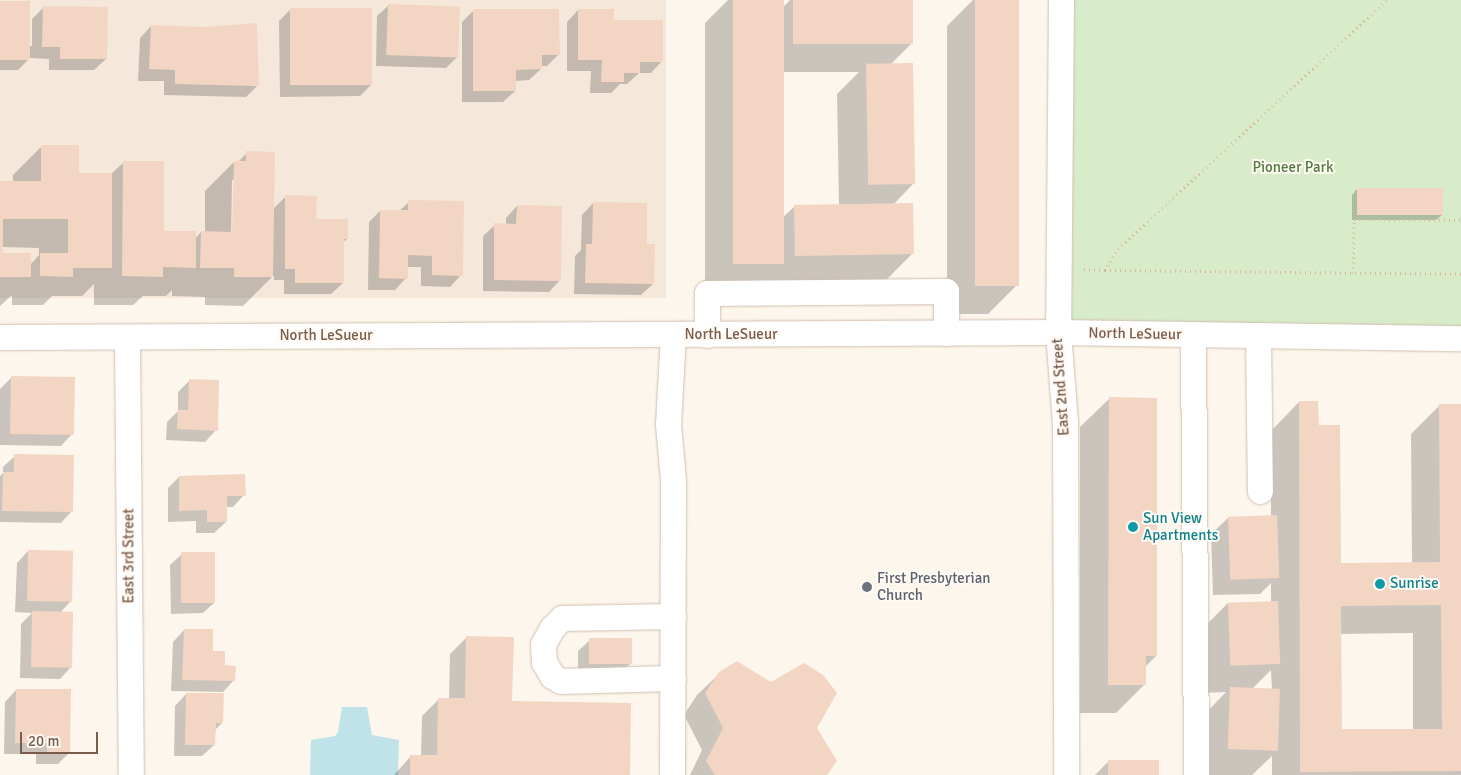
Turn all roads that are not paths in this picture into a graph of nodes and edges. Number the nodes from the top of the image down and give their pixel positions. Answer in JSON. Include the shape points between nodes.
{"nodes":[{"id":1,"x":1062,"y":0,"type":"edge"},
{"id":2,"x":1058,"y":332,"type":"junction"},
{"id":3,"x":946,"y":333,"type":"junction"},
{"id":4,"x":673,"y":335,"type":"junction"},
{"id":5,"x":707,"y":335,"type":"junction"},
{"id":6,"x":1193,"y":335,"type":"junction"},
{"id":7,"x":1258,"y":335,"type":"junction"},
{"id":8,"x":0,"y":337,"type":"edge"},
{"id":9,"x":127,"y":337,"type":"junction"},
{"id":10,"x":1461,"y":338,"type":"edge"},
{"id":11,"x":1260,"y":491,"type":"dead end"},
{"id":12,"x":673,"y":616,"type":"junction"},
{"id":13,"x":673,"y":678,"type":"junction"},
{"id":14,"x":131,"y":775,"type":"edge"},
{"id":15,"x":672,"y":775,"type":"edge"},
{"id":16,"x":1066,"y":775,"type":"edge"},
{"id":17,"x":1196,"y":775,"type":"edge"}],
"edges":[{"from":1,"to":2,"type":"street","name":"East 2nd Street"},
{"from":2,"to":3,"type":"street","name":"North LeSueur"},
{"from":2,"to":6,"type":"street","name":"North LeSueur"},
{"from":2,"to":16,"type":"street","name":"East 2nd Street","via":[[1065,422]]},
{"from":3,"to":5,"type":"street","name":"North LeSueur"},
{"from":3,"to":5,"type":"street","via":[[946,291],[707,293]]},
{"from":4,"to":5,"type":"street","name":"North LeSueur"},
{"from":4,"to":9,"type":"street","name":"North LeSueur"},
{"from":4,"to":12,"type":"street","via":[[668,424],[673,480]]},
{"from":6,"to":7,"type":"street","name":"North LeSueur"},
{"from":6,"to":17,"type":"street"},
{"from":7,"to":10,"type":"street","name":"North LeSueur"},
{"from":7,"to":11,"type":"street"},
{"from":8,"to":9,"type":"street","name":"North LeSueur"},
{"from":9,"to":14,"type":"street","name":"East 3rd Street"},
{"from":12,"to":13,"type":"street"},
{"from":12,"to":13,"type":"street","via":[[562,618],[543,644],[544,662],[552,676],[561,681]]},
{"from":13,"to":15,"type":"street"}]}
